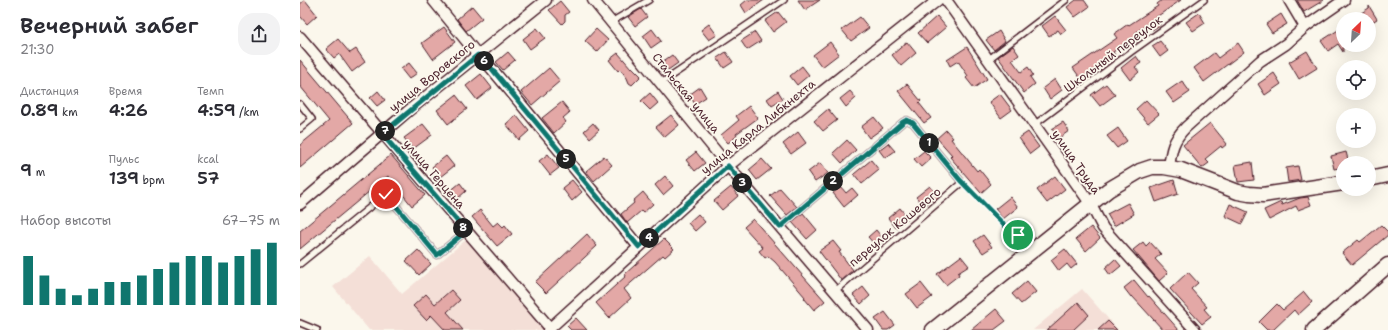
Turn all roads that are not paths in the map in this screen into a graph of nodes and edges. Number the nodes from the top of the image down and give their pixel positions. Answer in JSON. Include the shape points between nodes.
{"nodes":[{"id":1,"x":434,"y":0,"type":"edge"},
{"id":2,"x":546,"y":0,"type":"edge"},
{"id":3,"x":593,"y":0,"type":"edge"},
{"id":4,"x":649,"y":0,"type":"edge"},
{"id":5,"x":784,"y":0,"type":"edge"},
{"id":6,"x":938,"y":0,"type":"edge"},
{"id":7,"x":946,"y":0,"type":"edge"},
{"id":8,"x":1066,"y":0,"type":"edge"},
{"id":9,"x":1204,"y":0,"type":"edge"},
{"id":10,"x":1289,"y":0,"type":"edge"},
{"id":11,"x":1344,"y":0,"type":"edge"},
{"id":12,"x":611,"y":22,"type":"junction"},
{"id":13,"x":1305,"y":27,"type":"junction"},
{"id":14,"x":300,"y":37,"type":"edge"},
{"id":15,"x":478,"y":55,"type":"junction"},
{"id":16,"x":989,"y":59,"type":"junction"},
{"id":17,"x":661,"y":83,"type":"junction"},
{"id":18,"x":300,"y":104,"type":"edge"},
{"id":19,"x":1034,"y":125,"type":"junction"},
{"id":20,"x":300,"y":129,"type":"edge"},
{"id":21,"x":382,"y":134,"type":"junction"},
{"id":22,"x":728,"y":166,"type":"junction"},
{"id":23,"x":1169,"y":168,"type":"junction"},
{"id":24,"x":1388,"y":175,"type":"edge"},
{"id":25,"x":1376,"y":178,"type":"edge"},
{"id":26,"x":1336,"y":185,"type":"edge"},
{"id":27,"x":1090,"y":203,"type":"junction"},
{"id":28,"x":300,"y":204,"type":"edge"},
{"id":29,"x":780,"y":227,"type":"junction"},
{"id":30,"x":466,"y":231,"type":"junction"},
{"id":31,"x":639,"y":247,"type":"junction"},
{"id":32,"x":300,"y":264,"type":"edge"},
{"id":33,"x":1388,"y":265,"type":"edge"},
{"id":34,"x":835,"y":291,"type":"junction"},
{"id":35,"x":300,"y":323,"type":"edge"},
{"id":36,"x":549,"y":329,"type":"edge"},
{"id":37,"x":317,"y":330,"type":"edge"},
{"id":38,"x":868,"y":330,"type":"edge"},
{"id":39,"x":933,"y":330,"type":"edge"},
{"id":40,"x":1195,"y":330,"type":"edge"},
{"id":41,"x":1314,"y":330,"type":"edge"}],
"edges":[{"from":1,"to":15,"type":"street"},
{"from":2,"to":15,"type":"street","name":"улица Воровского"},
{"from":3,"to":12,"type":"street","name":"Стальская улица"},
{"from":4,"to":12,"type":"lane"},
{"from":5,"to":17,"type":"lane"},
{"from":6,"to":22,"type":"street","name":"улица Карла Либкнехта"},
{"from":7,"to":16,"type":"street","name":"улица Труда"},
{"from":8,"to":16,"type":"lane"},
{"from":9,"to":19,"type":"lane","name":"Школьный переулок"},
{"from":10,"to":13,"type":"street"},
{"from":11,"to":13,"type":"street"},
{"from":12,"to":17,"type":"street","name":"Стальская улица"},
{"from":13,"to":23,"type":"street","via":[[1286,44],[1260,61],[1186,127],[1175,140]]},
{"from":14,"to":21,"type":"street","name":"улица Герцена"},
{"from":15,"to":21,"type":"street","name":"улица Воровского"},
{"from":15,"to":31,"type":"street"},
{"from":16,"to":19,"type":"street","name":"улица Труда"},
{"from":17,"to":22,"type":"street","name":"Стальская улица"},
{"from":18,"to":20,"type":"lane","via":[[312,119]]},
{"from":19,"to":27,"type":"street","name":"улица Труда"},
{"from":21,"to":28,"type":"street","name":"улица Воровского"},
{"from":21,"to":30,"type":"street","name":"улица Герцена"},
{"from":22,"to":29,"type":"street","name":"Стальская улица"},
{"from":22,"to":31,"type":"street","name":"улица Карла Либкнехта"},
{"from":23,"to":26,"type":"main road","via":[[1249,194]]},
{"from":23,"to":27,"type":"main road","via":[[1152,167],[1140,171]]},
{"from":24,"to":25,"type":"main road"},
{"from":27,"to":39,"type":"main road"},
{"from":27,"to":40,"type":"street","name":"улица Труда","via":[[1103,228]]},
{"from":29,"to":34,"type":"street","name":"Стальская улица"},
{"from":29,"to":34,"type":"lane","name":"переулок Кошевого","via":[[903,122],[907,120],[913,123],[960,180],[960,184]]},
{"from":30,"to":32,"type":"lane","via":[[437,255],[386,194]]},
{"from":30,"to":36,"type":"street","name":"улица Герцена"},
{"from":31,"to":36,"type":"street","name":"улица Карла Либкнехта"},
{"from":33,"to":41,"type":"main road"},
{"from":34,"to":38,"type":"street","name":"Стальская улица"},
{"from":35,"to":37,"type":"lane"}]}
